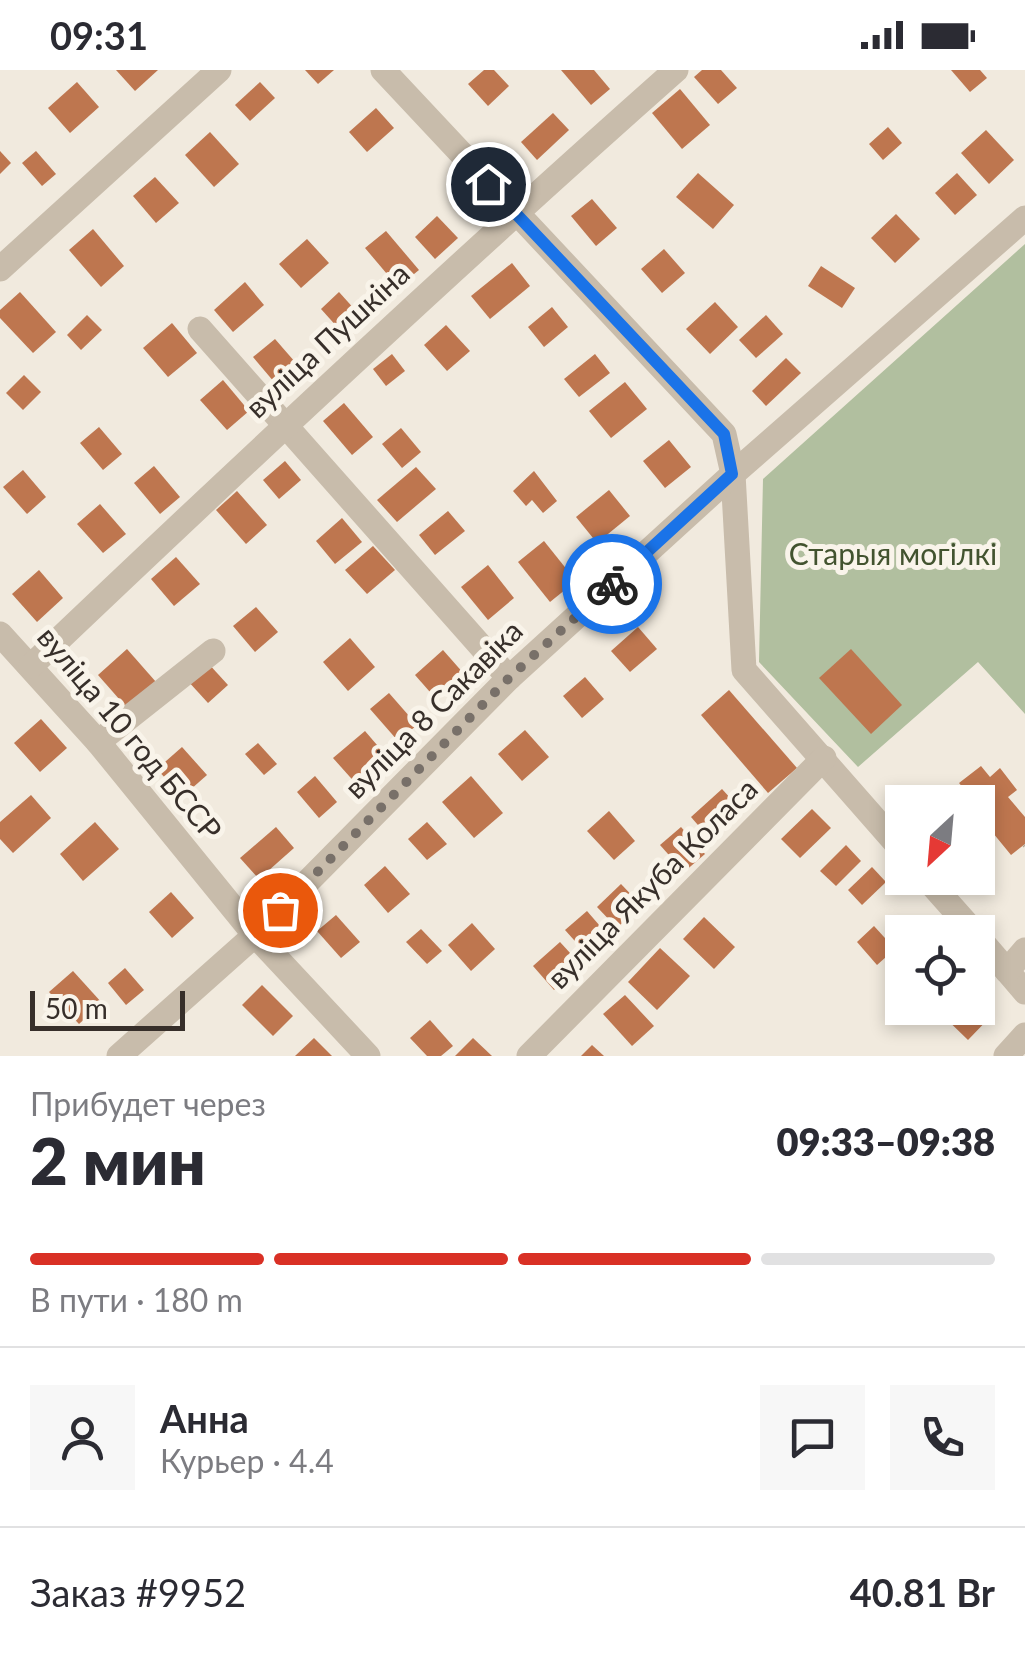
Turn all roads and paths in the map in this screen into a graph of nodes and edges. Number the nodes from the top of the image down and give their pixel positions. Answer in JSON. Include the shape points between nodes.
{"nodes":[{"id":1,"x":219,"y":70,"type":"edge"},
{"id":2,"x":382,"y":70,"type":"edge"},
{"id":3,"x":676,"y":70,"type":"edge"},
{"id":4,"x":515,"y":212,"type":"junction"},
{"id":5,"x":1025,"y":218,"type":"edge"},
{"id":6,"x":0,"y":268,"type":"edge"},
{"id":7,"x":200,"y":329,"type":"dead end"},
{"id":8,"x":285,"y":425,"type":"junction"},
{"id":9,"x":732,"y":474,"type":"junction"},
{"id":10,"x":0,"y":634,"type":"edge"},
{"id":11,"x":213,"y":651,"type":"dead end"},
{"id":12,"x":31,"y":666,"type":"junction"},
{"id":13,"x":509,"y":678,"type":"junction"},
{"id":14,"x":98,"y":742,"type":"junction"},
{"id":15,"x":824,"y":758,"type":"junction"},
{"id":16,"x":885,"y":830,"type":"edge"},
{"id":17,"x":941,"y":895,"type":"edge"},
{"id":18,"x":958,"y":915,"type":"edge"},
{"id":19,"x":254,"y":935,"type":"junction"},
{"id":20,"x":1025,"y":950,"type":"edge"},
{"id":21,"x":995,"y":957,"type":"edge"},
{"id":22,"x":1007,"y":971,"type":"junction"},
{"id":23,"x":1025,"y":992,"type":"edge"},
{"id":24,"x":1025,"y":1035,"type":"edge"},
{"id":25,"x":119,"y":1056,"type":"edge"},
{"id":26,"x":368,"y":1056,"type":"edge"},
{"id":27,"x":529,"y":1056,"type":"edge"},
{"id":28,"x":1006,"y":1056,"type":"edge"}],
"edges":[{"from":1,"to":6,"type":"street"},
{"from":2,"to":4,"type":"street"},
{"from":3,"to":4,"type":"street","name":"вуліца Пушкіна"},
{"from":4,"to":8,"type":"street","name":"вуліца Пушкіна"},
{"from":4,"to":9,"type":"street","via":[[724,434]]},
{"from":5,"to":9,"type":"street","name":"вуліца 8 Сакавіка"},
{"from":7,"to":8,"type":"street"},
{"from":8,"to":12,"type":"street","name":"вуліца Пушкіна"},
{"from":8,"to":13,"type":"street"},
{"from":9,"to":13,"type":"street","name":"вуліца 8 Сакавіка"},
{"from":9,"to":15,"type":"street","via":[[744,670]]},
{"from":10,"to":12,"type":"street","name":"вуліца 10 год БССР"},
{"from":11,"to":14,"type":"street"},
{"from":12,"to":14,"type":"street","name":"вуліца 10 год БССР"},
{"from":13,"to":19,"type":"street","name":"вуліца 8 Сакавіка"},
{"from":14,"to":19,"type":"street","name":"вуліца 10 год БССР"},
{"from":15,"to":16,"type":"street"},
{"from":15,"to":27,"type":"street","name":"вуліца Якуба Коласа"},
{"from":17,"to":18,"type":"street"},
{"from":19,"to":25,"type":"street","name":"вуліца 8 Сакавіка"},
{"from":19,"to":26,"type":"street","name":"вуліца 10 год БССР"},
{"from":20,"to":22,"type":"street"},
{"from":21,"to":22,"type":"street"},
{"from":22,"to":23,"type":"street"},
{"from":24,"to":28,"type":"street"}]}
